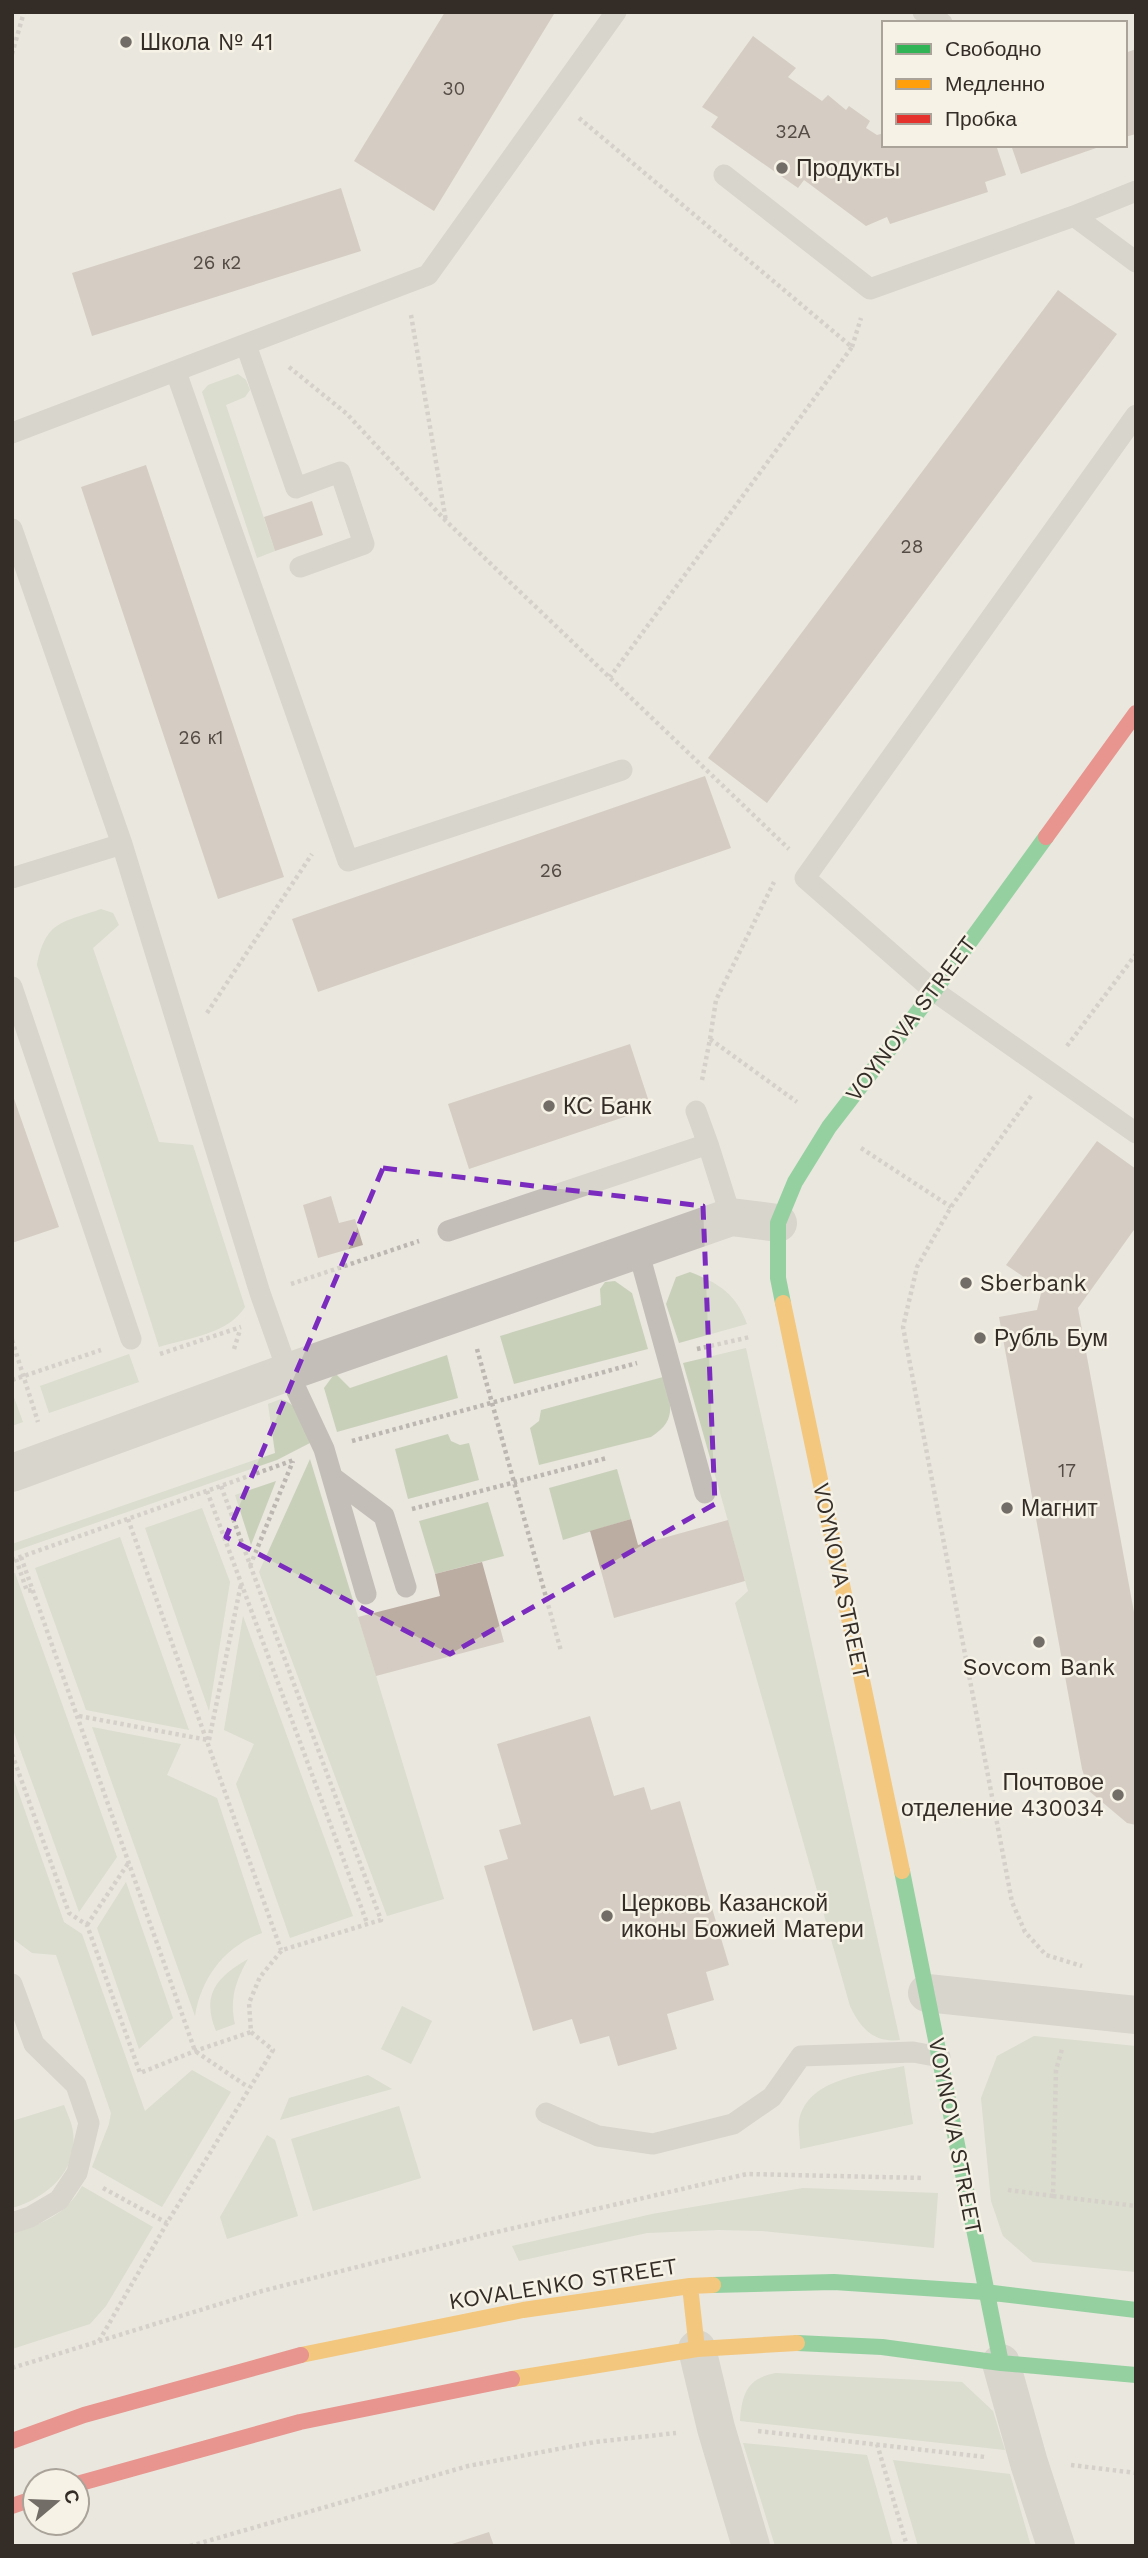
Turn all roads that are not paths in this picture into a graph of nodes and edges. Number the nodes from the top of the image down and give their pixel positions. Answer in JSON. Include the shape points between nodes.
{"nodes":[{"id":1,"x":616,"y":12,"type":"edge"},
{"id":2,"x":923,"y":12,"type":"edge"},
{"id":3,"x":939,"y":21,"type":"edge"},
{"id":4,"x":724,"y":175,"type":"dead end"},
{"id":5,"x":1136,"y":191,"type":"edge"},
{"id":6,"x":1074,"y":216,"type":"junction"},
{"id":7,"x":1136,"y":262,"type":"edge"},
{"id":8,"x":251,"y":343,"type":"junction"},
{"id":9,"x":176,"y":372,"type":"junction"},
{"id":10,"x":1136,"y":415,"type":"edge"},
{"id":11,"x":12,"y":433,"type":"edge"},
{"id":12,"x":12,"y":529,"type":"edge"},
{"id":13,"x":300,"y":568,"type":"dead end"},
{"id":14,"x":1136,"y":713,"type":"edge"},
{"id":15,"x":622,"y":770,"type":"dead end"},
{"id":16,"x":122,"y":844,"type":"junction"},
{"id":17,"x":12,"y":878,"type":"edge"},
{"id":18,"x":12,"y":987,"type":"edge"},
{"id":19,"x":934,"y":991,"type":"junction"},
{"id":20,"x":696,"y":1111,"type":"dead end"},
{"id":21,"x":1136,"y":1133,"type":"edge"},
{"id":22,"x":708,"y":1144,"type":"junction"},
{"id":23,"x":731,"y":1217,"type":"junction"},
{"id":24,"x":778,"y":1223,"type":"junction"},
{"id":25,"x":448,"y":1231,"type":"dead end"},
{"id":26,"x":638,"y":1250,"type":"junction"},
{"id":27,"x":131,"y":1339,"type":"road end"},
{"id":28,"x":288,"y":1372,"type":"junction"},
{"id":29,"x":12,"y":1473,"type":"edge"},
{"id":30,"x":332,"y":1477,"type":"junction"},
{"id":31,"x":705,"y":1493,"type":"dead end"},
{"id":32,"x":406,"y":1587,"type":"dead end"},
{"id":33,"x":366,"y":1594,"type":"dead end"},
{"id":34,"x":12,"y":1984,"type":"edge"},
{"id":35,"x":927,"y":1993,"type":"junction"},
{"id":36,"x":1136,"y":2015,"type":"edge"},
{"id":37,"x":940,"y":2057,"type":"junction"},
{"id":38,"x":546,"y":2113,"type":"dead end"},
{"id":39,"x":12,"y":2223,"type":"edge"},
{"id":40,"x":690,"y":2286,"type":"junction"},
{"id":41,"x":985,"y":2292,"type":"junction"},
{"id":42,"x":1136,"y":2310,"type":"edge"},
{"id":43,"x":697,"y":2350,"type":"junction"},
{"id":44,"x":1001,"y":2363,"type":"junction"},
{"id":45,"x":1136,"y":2375,"type":"edge"},
{"id":46,"x":12,"y":2441,"type":"edge"},
{"id":47,"x":91,"y":2480,"type":"edge"},
{"id":48,"x":751,"y":2546,"type":"edge"},
{"id":49,"x":1056,"y":2546,"type":"edge"}],
"edges":[{"from":1,"to":8,"type":"lane","via":[[428,275]]},
{"from":2,"to":3,"type":"lane"},
{"from":4,"to":6,"type":"lane","via":[[870,289]]},
{"from":5,"to":6,"type":"lane"},
{"from":6,"to":7,"type":"lane"},
{"from":8,"to":9,"type":"lane"},
{"from":8,"to":13,"type":"lane","via":[[296,488],[340,472],[364,544]]},
{"from":9,"to":11,"type":"lane"},
{"from":9,"to":15,"type":"lane","via":[[348,861]]},
{"from":10,"to":19,"type":"lane","via":[[805,878]]},
{"from":12,"to":16,"type":"lane"},
{"from":14,"to":19,"type":"main road","name":"VOYNOVA STREET"},
{"from":16,"to":17,"type":"lane"},
{"from":16,"to":28,"type":"lane"},
{"from":18,"to":27,"type":"lane"},
{"from":19,"to":21,"type":"lane"},
{"from":19,"to":24,"type":"main road","name":"VOYNOVA STREET","via":[[829,1127],[795,1182]]},
{"from":20,"to":22,"type":"lane"},
{"from":22,"to":23,"type":"lane"},
{"from":22,"to":25,"type":"lane"},
{"from":23,"to":24,"type":"street"},
{"from":23,"to":26,"type":"street"},
{"from":24,"to":35,"type":"main road","name":"VOYNOVA STREET","via":[[778,1278]]},
{"from":26,"to":28,"type":"street"},
{"from":26,"to":31,"type":"lane"},
{"from":28,"to":29,"type":"street"},
{"from":28,"to":30,"type":"lane"},
{"from":30,"to":32,"type":"lane","via":[[384,1516]]},
{"from":30,"to":33,"type":"lane"},
{"from":34,"to":39,"type":"lane","via":[[34,2044],[76,2085],[89,2123],[77,2174],[59,2200]]},
{"from":35,"to":36,"type":"street"},
{"from":35,"to":37,"type":"main road","name":"VOYNOVA STREET"},
{"from":37,"to":38,"type":"lane","via":[[913,2052],[802,2056],[772,2097],[733,2124],[653,2144],[598,2136]]},
{"from":37,"to":41,"type":"main road","name":"VOYNOVA STREET"},
{"from":40,"to":41,"type":"main road","name":"KOVALENKO STREET","via":[[834,2282]]},
{"from":40,"to":43,"type":"main road"},
{"from":40,"to":46,"type":"main road","name":"KOVALENKO STREET","via":[[523,2310],[277,2360],[84,2415]]},
{"from":41,"to":42,"type":"main road","name":"KOVALENKO STREET"},
{"from":41,"to":44,"type":"main road","name":"VOYNOVA STREET"},
{"from":43,"to":44,"type":"main road","via":[[788,2343],[881,2347]]},
{"from":43,"to":47,"type":"main road","via":[[552,2371],[300,2422]]},
{"from":43,"to":48,"type":"street"},
{"from":44,"to":45,"type":"main road"},
{"from":44,"to":49,"type":"street","name":"VOYNOVA STREET"}]}
